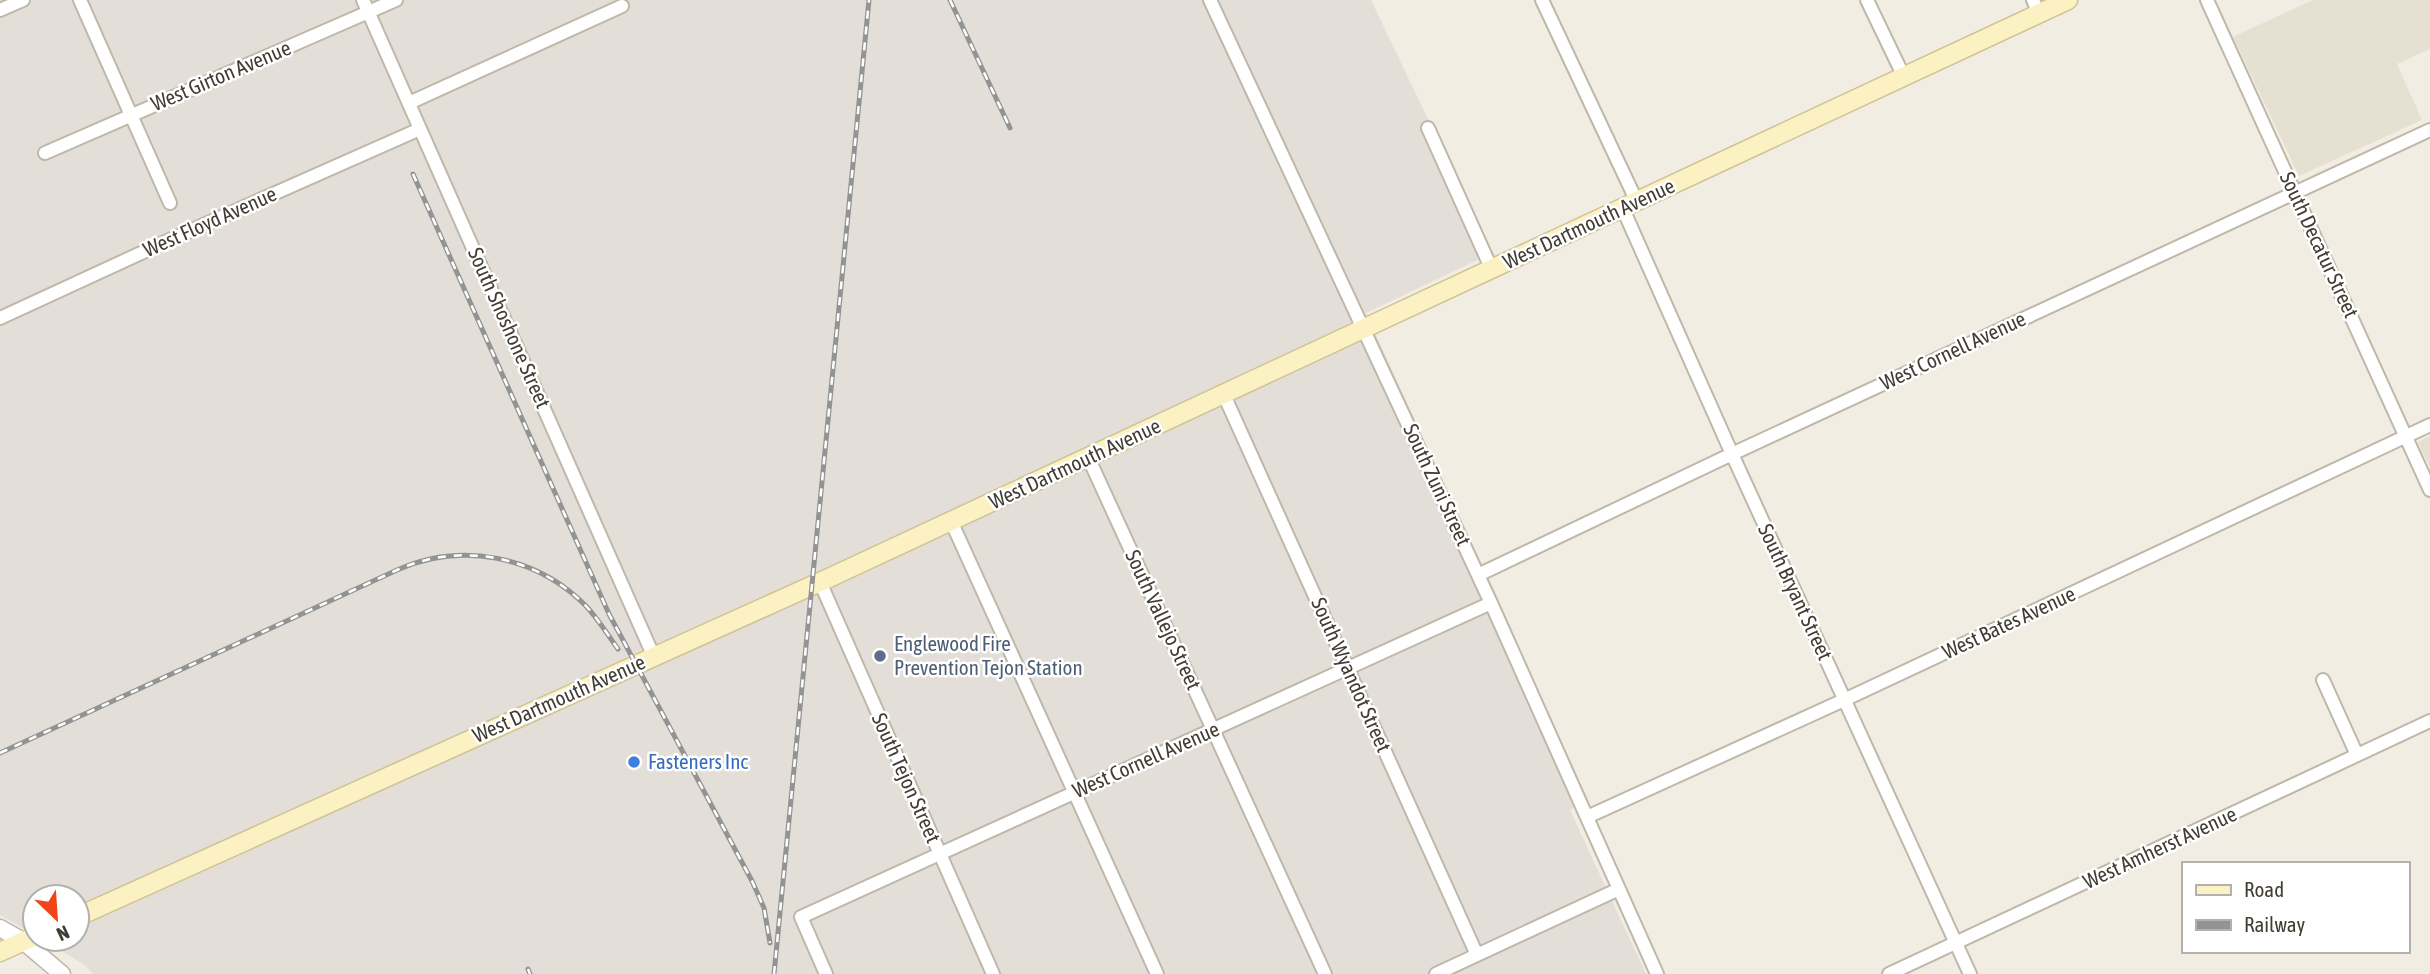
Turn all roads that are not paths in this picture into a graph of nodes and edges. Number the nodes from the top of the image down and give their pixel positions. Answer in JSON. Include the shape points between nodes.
{"nodes":[{"id":1,"x":23,"y":0,"type":"edge"},
{"id":2,"x":80,"y":0,"type":"edge"},
{"id":3,"x":396,"y":0,"type":"edge"},
{"id":4,"x":1210,"y":0,"type":"edge"},
{"id":5,"x":1542,"y":0,"type":"edge"},
{"id":6,"x":1867,"y":0,"type":"edge"},
{"id":7,"x":2068,"y":0,"type":"edge"},
{"id":8,"x":2207,"y":0,"type":"edge"},
{"id":9,"x":366,"y":6,"type":"edge"},
{"id":10,"x":622,"y":6,"type":"dead end"},
{"id":11,"x":2036,"y":7,"type":"edge"},
{"id":12,"x":0,"y":10,"type":"edge"},
{"id":13,"x":1904,"y":77,"type":"junction"},
{"id":14,"x":409,"y":103,"type":"junction"},
{"id":15,"x":130,"y":115,"type":"junction"},
{"id":16,"x":1428,"y":128,"type":"dead end"},
{"id":17,"x":420,"y":129,"type":"junction"},
{"id":18,"x":2430,"y":130,"type":"edge"},
{"id":19,"x":45,"y":153,"type":"dead end"},
{"id":20,"x":2295,"y":194,"type":"junction"},
{"id":21,"x":170,"y":203,"type":"dead end"},
{"id":22,"x":1630,"y":205,"type":"junction"},
{"id":23,"x":1492,"y":270,"type":"junction"},
{"id":24,"x":0,"y":318,"type":"edge"},
{"id":25,"x":1365,"y":330,"type":"junction"},
{"id":26,"x":1224,"y":395,"type":"junction"},
{"id":27,"x":2430,"y":425,"type":"edge"},
{"id":28,"x":2406,"y":436,"type":"junction"},
{"id":29,"x":1731,"y":454,"type":"junction"},
{"id":30,"x":1088,"y":457,"type":"junction"},
{"id":31,"x":2430,"y":490,"type":"edge"},
{"id":32,"x":951,"y":521,"type":"junction"},
{"id":33,"x":1478,"y":575,"type":"junction"},
{"id":34,"x":820,"y":582,"type":"junction"},
{"id":35,"x":1491,"y":603,"type":"junction"},
{"id":36,"x":654,"y":657,"type":"junction"},
{"id":37,"x":1348,"y":668,"type":"junction"},
{"id":38,"x":2323,"y":680,"type":"dead end"},
{"id":39,"x":1844,"y":701,"type":"junction"},
{"id":40,"x":2430,"y":721,"type":"edge"},
{"id":41,"x":1213,"y":729,"type":"junction"},
{"id":42,"x":2357,"y":755,"type":"junction"},
{"id":43,"x":1074,"y":792,"type":"junction"},
{"id":44,"x":1587,"y":817,"type":"junction"},
{"id":45,"x":939,"y":853,"type":"junction"},
{"id":46,"x":1619,"y":890,"type":"junction"},
{"id":47,"x":91,"y":911,"type":"edge"},
{"id":48,"x":0,"y":928,"type":"edge"},
{"id":49,"x":21,"y":936,"type":"edge"},
{"id":50,"x":21,"y":943,"type":"edge"},
{"id":51,"x":1956,"y":943,"type":"junction"},
{"id":52,"x":3,"y":951,"type":"edge"},
{"id":53,"x":42,"y":953,"type":"edge"},
{"id":54,"x":1477,"y":955,"type":"junction"},
{"id":55,"x":62,"y":974,"type":"edge"},
{"id":56,"x":827,"y":974,"type":"edge"},
{"id":57,"x":993,"y":974,"type":"edge"},
{"id":58,"x":1157,"y":974,"type":"edge"},
{"id":59,"x":1325,"y":974,"type":"edge"},
{"id":60,"x":1436,"y":974,"type":"edge"},
{"id":61,"x":1657,"y":974,"type":"edge"},
{"id":62,"x":1889,"y":974,"type":"edge"},
{"id":63,"x":1970,"y":974,"type":"edge"}],
"edges":[{"from":1,"to":12,"type":"street"},
{"from":2,"to":15,"type":"street"},
{"from":3,"to":9,"type":"street","name":"West Girton Avenue"},
{"from":4,"to":25,"type":"street","name":"South Zuni Street"},
{"from":5,"to":22,"type":"street","name":"South Bryant Street"},
{"from":6,"to":13,"type":"street"},
{"from":7,"to":11,"type":"main road","name":"West Dartmouth Avenue"},
{"from":8,"to":20,"type":"street","name":"South Decatur Street"},
{"from":9,"to":14,"type":"street","name":"South Shoshone Street"},
{"from":9,"to":15,"type":"street","name":"West Girton Avenue"},
{"from":10,"to":14,"type":"street"},
{"from":11,"to":13,"type":"main road","name":"West Dartmouth Avenue"},
{"from":13,"to":22,"type":"main road","name":"West Dartmouth Avenue"},
{"from":14,"to":17,"type":"street","name":"South Shoshone Street"},
{"from":15,"to":19,"type":"street","name":"West Girton Avenue"},
{"from":15,"to":21,"type":"street"},
{"from":16,"to":23,"type":"street"},
{"from":17,"to":24,"type":"street","name":"West Floyd Avenue"},
{"from":17,"to":36,"type":"street","name":"South Shoshone Street"},
{"from":18,"to":20,"type":"street","name":"West Cornell Avenue"},
{"from":20,"to":28,"type":"street","name":"South Decatur Street"},
{"from":20,"to":29,"type":"street","name":"West Cornell Avenue"},
{"from":22,"to":23,"type":"main road","name":"West Dartmouth Avenue"},
{"from":22,"to":29,"type":"street","name":"South Bryant Street"},
{"from":23,"to":25,"type":"main road","name":"West Dartmouth Avenue"},
{"from":25,"to":26,"type":"main road","name":"West Dartmouth Avenue"},
{"from":25,"to":33,"type":"street","name":"South Zuni Street"},
{"from":26,"to":30,"type":"main road","name":"West Dartmouth Avenue"},
{"from":26,"to":37,"type":"street","name":"South Wyandot Street"},
{"from":27,"to":28,"type":"street","name":"West Bates Avenue"},
{"from":28,"to":31,"type":"street","name":"South Decatur Street"},
{"from":28,"to":39,"type":"street","name":"West Bates Avenue"},
{"from":29,"to":33,"type":"street","name":"West Cornell Avenue"},
{"from":29,"to":39,"type":"street","name":"South Bryant Street"},
{"from":30,"to":32,"type":"main road","name":"West Dartmouth Avenue"},
{"from":30,"to":41,"type":"street","name":"South Vallejo Street"},
{"from":32,"to":34,"type":"main road","name":"West Dartmouth Avenue"},
{"from":32,"to":43,"type":"street"},
{"from":33,"to":35,"type":"street","name":"South Zuni Street"},
{"from":34,"to":36,"type":"main road","name":"West Dartmouth Avenue"},
{"from":34,"to":45,"type":"street","name":"South Tejon Street"},
{"from":35,"to":37,"type":"street","name":"West Cornell Avenue"},
{"from":35,"to":44,"type":"street","name":"South Zuni Street"},
{"from":36,"to":47,"type":"main road","name":"West Dartmouth Avenue"},
{"from":37,"to":41,"type":"street","name":"West Cornell Avenue"},
{"from":37,"to":54,"type":"street","name":"South Wyandot Street"},
{"from":38,"to":42,"type":"street"},
{"from":39,"to":44,"type":"street","name":"West Bates Avenue"},
{"from":39,"to":51,"type":"street","name":"South Bryant Street"},
{"from":40,"to":42,"type":"street","name":"West Amherst Avenue"},
{"from":41,"to":43,"type":"street","name":"West Cornell Avenue"},
{"from":41,"to":59,"type":"street","name":"South Vallejo Street"},
{"from":42,"to":51,"type":"street","name":"West Amherst Avenue"},
{"from":43,"to":45,"type":"street","name":"West Cornell Avenue"},
{"from":43,"to":58,"type":"street"},
{"from":44,"to":46,"type":"street","name":"South Zuni Street"},
{"from":45,"to":56,"type":"street","name":"West Cornell Avenue","via":[[801,917]]},
{"from":45,"to":57,"type":"street","name":"South Tejon Street"},
{"from":46,"to":54,"type":"street"},
{"from":46,"to":61,"type":"street","name":"South Zuni Street"},
{"from":48,"to":49,"type":"street"},
{"from":50,"to":52,"type":"main road"},
{"from":51,"to":62,"type":"street","name":"West Amherst Avenue"},
{"from":51,"to":63,"type":"street","name":"South Bryant Street"},
{"from":53,"to":55,"type":"street"},
{"from":54,"to":60,"type":"street"}]}
